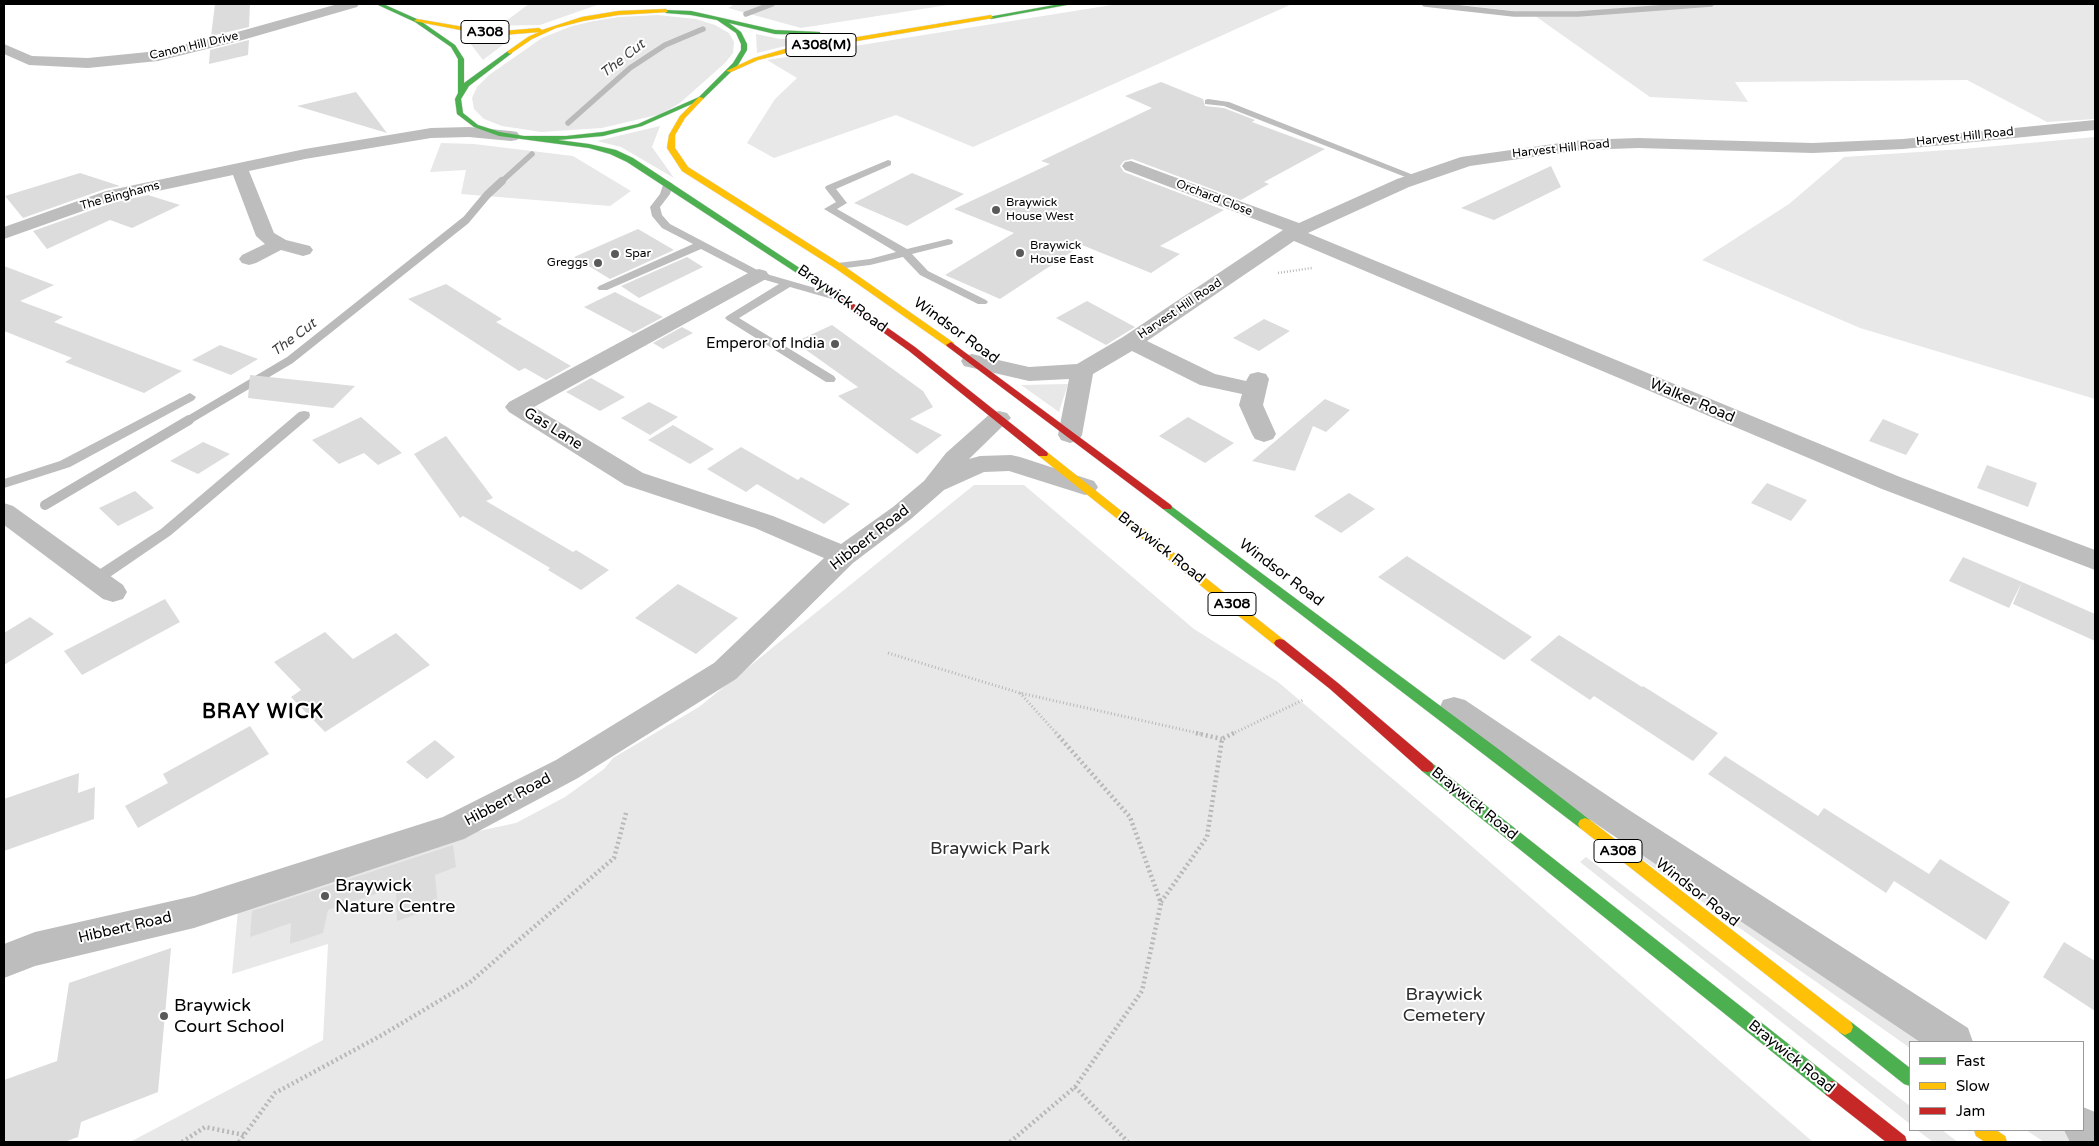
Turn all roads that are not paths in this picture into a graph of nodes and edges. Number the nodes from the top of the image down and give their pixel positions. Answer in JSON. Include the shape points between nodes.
{"nodes":[{"id":1,"x":352,"y":4,"type":"edge"},
{"id":2,"x":379,"y":4,"type":"edge"},
{"id":3,"x":615,"y":4,"type":"edge"},
{"id":4,"x":665,"y":4,"type":"edge"},
{"id":5,"x":1002,"y":4,"type":"edge"},
{"id":6,"x":1069,"y":4,"type":"edge"},
{"id":7,"x":716,"y":18,"type":"junction"},
{"id":8,"x":582,"y":19,"type":"junction"},
{"id":9,"x":417,"y":21,"type":"junction"},
{"id":10,"x":554,"y":27,"type":"junction"},
{"id":11,"x":4,"y":48,"type":"edge"},
{"id":12,"x":729,"y":71,"type":"junction"},
{"id":13,"x":702,"y":98,"type":"junction"},
{"id":14,"x":459,"y":99,"type":"junction"},
{"id":15,"x":1208,"y":102,"type":"dead end"},
{"id":16,"x":2095,"y":125,"type":"edge"},
{"id":17,"x":431,"y":133,"type":"junction"},
{"id":18,"x":517,"y":137,"type":"junction"},
{"id":19,"x":1155,"y":154,"type":"dead end"},
{"id":20,"x":888,"y":162,"type":"dead end"},
{"id":21,"x":239,"y":168,"type":"junction"},
{"id":22,"x":1416,"y":178,"type":"junction"},
{"id":23,"x":668,"y":184,"type":"junction"},
{"id":24,"x":1295,"y":231,"type":"junction"},
{"id":25,"x":4,"y":233,"type":"edge"},
{"id":26,"x":948,"y":242,"type":"dead end"},
{"id":27,"x":279,"y":244,"type":"junction"},
{"id":28,"x":700,"y":245,"type":"junction"},
{"id":29,"x":303,"y":250,"type":"dead end"},
{"id":30,"x":904,"y":253,"type":"junction"},
{"id":31,"x":249,"y":259,"type":"dead end"},
{"id":32,"x":838,"y":266,"type":"junction"},
{"id":33,"x":759,"y":275,"type":"junction"},
{"id":34,"x":788,"y":284,"type":"junction"},
{"id":35,"x":603,"y":288,"type":"dead end"},
{"id":36,"x":843,"y":299,"type":"junction"},
{"id":37,"x":982,"y":302,"type":"dead end"},
{"id":38,"x":1131,"y":342,"type":"junction"},
{"id":39,"x":972,"y":361,"type":"junction"},
{"id":40,"x":1082,"y":371,"type":"junction"},
{"id":41,"x":830,"y":379,"type":"dead end"},
{"id":42,"x":190,"y":397,"type":"dead end"},
{"id":43,"x":304,"y":415,"type":"dead end"},
{"id":44,"x":999,"y":418,"type":"junction"},
{"id":45,"x":1264,"y":434,"type":"dead end"},
{"id":46,"x":1070,"y":435,"type":"junction"},
{"id":47,"x":4,"y":484,"type":"edge"},
{"id":48,"x":1085,"y":487,"type":"junction"},
{"id":49,"x":933,"y":488,"type":"junction"},
{"id":50,"x":4,"y":512,"type":"edge"},
{"id":51,"x":843,"y":556,"type":"junction"},
{"id":52,"x":2095,"y":560,"type":"edge"},
{"id":53,"x":104,"y":585,"type":"joint"},
{"id":54,"x":1325,"y":625,"type":"junction"},
{"id":55,"x":4,"y":961,"type":"edge"},
{"id":56,"x":1952,"y":1041,"type":"edge"},
{"id":57,"x":1909,"y":1077,"type":"edge"},
{"id":58,"x":2084,"y":1128,"type":"edge"},
{"id":59,"x":1983,"y":1131,"type":"edge"},
{"id":60,"x":2095,"y":1136,"type":"edge"},
{"id":61,"x":1899,"y":1142,"type":"edge"},
{"id":62,"x":1999,"y":1142,"type":"edge"}],
"edges":[{"from":1,"to":11,"type":"street","name":"Canon Hill Drive","via":[[158,56],[88,63],[29,60]]},
{"from":2,"to":9,"type":"main road","number":"A308"},
{"from":3,"to":8,"type":"main road"},
{"from":4,"to":7,"type":"main road"},
{"from":5,"to":7,"type":"main road","number":"A308(M)","via":[[810,34],[775,32]]},
{"from":6,"to":12,"type":"main road","number":"A308(M)","via":[[785,51]]},
{"from":7,"to":8,"type":"main road","via":[[650,11]]},
{"from":7,"to":12,"type":"main road","via":[[738,32],[744,44],[741,57]]},
{"from":8,"to":10,"type":"main road"},
{"from":9,"to":10,"type":"main road","number":"A308","via":[[492,33]]},
{"from":9,"to":14,"type":"main road","number":"A308","via":[[442,37],[457,52],[462,68]]},
{"from":10,"to":14,"type":"main road","via":[[530,38],[484,69]]},
{"from":12,"to":13,"type":"main road","name":"Windsor Road"},
{"from":13,"to":18,"type":"main road","via":[[656,119],[621,130],[585,136]]},
{"from":13,"to":32,"type":"main road","name":"Windsor Road","number":"A308","via":[[682,118],[672,135],[671,148],[678,162]]},
{"from":14,"to":17,"type":"street","name":"The Binghams","via":[[450,121]]},
{"from":14,"to":18,"type":"main road","via":[[460,114],[466,120],[476,126]]},
{"from":15,"to":22,"type":"lane","via":[[1226,104]]},
{"from":16,"to":22,"type":"street","name":"Harvest Hill Road","via":[[1912,143],[1813,148],[1638,142],[1582,145],[1467,161]]},
{"from":17,"to":18,"type":"street","name":"The Binghams","via":[[469,132]]},
{"from":17,"to":21,"type":"street","name":"The Binghams"},
{"from":18,"to":23,"type":"main road","name":"Braywick Road","number":"A308","via":[[578,144],[613,152]]},
{"from":19,"to":24,"type":"street","name":"Orchard Close","via":[[1124,170]]},
{"from":20,"to":30,"type":"lane","via":[[830,188],[842,203],[830,209]]},
{"from":21,"to":25,"type":"street","name":"The Binghams","via":[[106,197]]},
{"from":21,"to":27,"type":"street","via":[[266,236]]},
{"from":22,"to":24,"type":"street","name":"Harvest Hill Road"},
{"from":23,"to":28,"type":"lane","via":[[655,207],[657,216],[666,226]]},
{"from":23,"to":36,"type":"main road","name":"Braywick Road","number":"A308"},
{"from":24,"to":38,"type":"street","name":"Harvest Hill Road"},
{"from":24,"to":52,"type":"street","name":"Walker Road","via":[[1323,246],[1891,483]]},
{"from":26,"to":30,"type":"lane"},
{"from":27,"to":29,"type":"street"},
{"from":27,"to":31,"type":"street"},
{"from":28,"to":33,"type":"lane"},
{"from":28,"to":35,"type":"lane"},
{"from":30,"to":32,"type":"lane"},
{"from":30,"to":37,"type":"lane","via":[[924,273]]},
{"from":32,"to":39,"type":"main road","name":"Windsor Road","number":"A308"},
{"from":33,"to":34,"type":"lane"},
{"from":33,"to":51,"type":"street","name":"Gas Lane","via":[[517,407],[634,479],[764,522]]},
{"from":34,"to":36,"type":"lane"},
{"from":34,"to":41,"type":"lane","via":[[731,318]]},
{"from":36,"to":44,"type":"main road","name":"Braywick Road","number":"A308"},
{"from":38,"to":40,"type":"street","name":"Harvest Hill Road"},
{"from":38,"to":45,"type":"street","via":[[1208,380],[1256,384],[1250,405]]},
{"from":39,"to":40,"type":"street","name":"Harvest Hill Road","via":[[1029,374]]},
{"from":39,"to":46,"type":"main road","name":"Windsor Road","number":"A308"},
{"from":40,"to":46,"type":"street"},
{"from":42,"to":47,"type":"lane","via":[[66,464]]},
{"from":43,"to":53,"type":"lane"},
{"from":44,"to":48,"type":"main road","name":"Braywick Road","number":"A308"},
{"from":44,"to":49,"type":"street","name":"Hibbert Road","via":[[955,459]]},
{"from":46,"to":54,"type":"main road","name":"Windsor Road","number":"A308"},
{"from":48,"to":49,"type":"street","name":"Hibbert Road","via":[[1011,463],[980,464]]},
{"from":48,"to":61,"type":"main road","name":"Braywick Road","number":"A308","via":[[1334,686],[1444,781]]},
{"from":49,"to":51,"type":"street","name":"Hibbert Road"},
{"from":50,"to":53,"type":"street"},
{"from":51,"to":55,"type":"street","name":"Hibbert Road","via":[[725,671],[567,769],[452,829],[194,912],[35,949]]},
{"from":54,"to":56,"type":"street"},
{"from":54,"to":57,"type":"main road","name":"Windsor Road","number":"A308"},
{"from":58,"to":60,"type":"street"},
{"from":59,"to":62,"type":"main road"}]}
